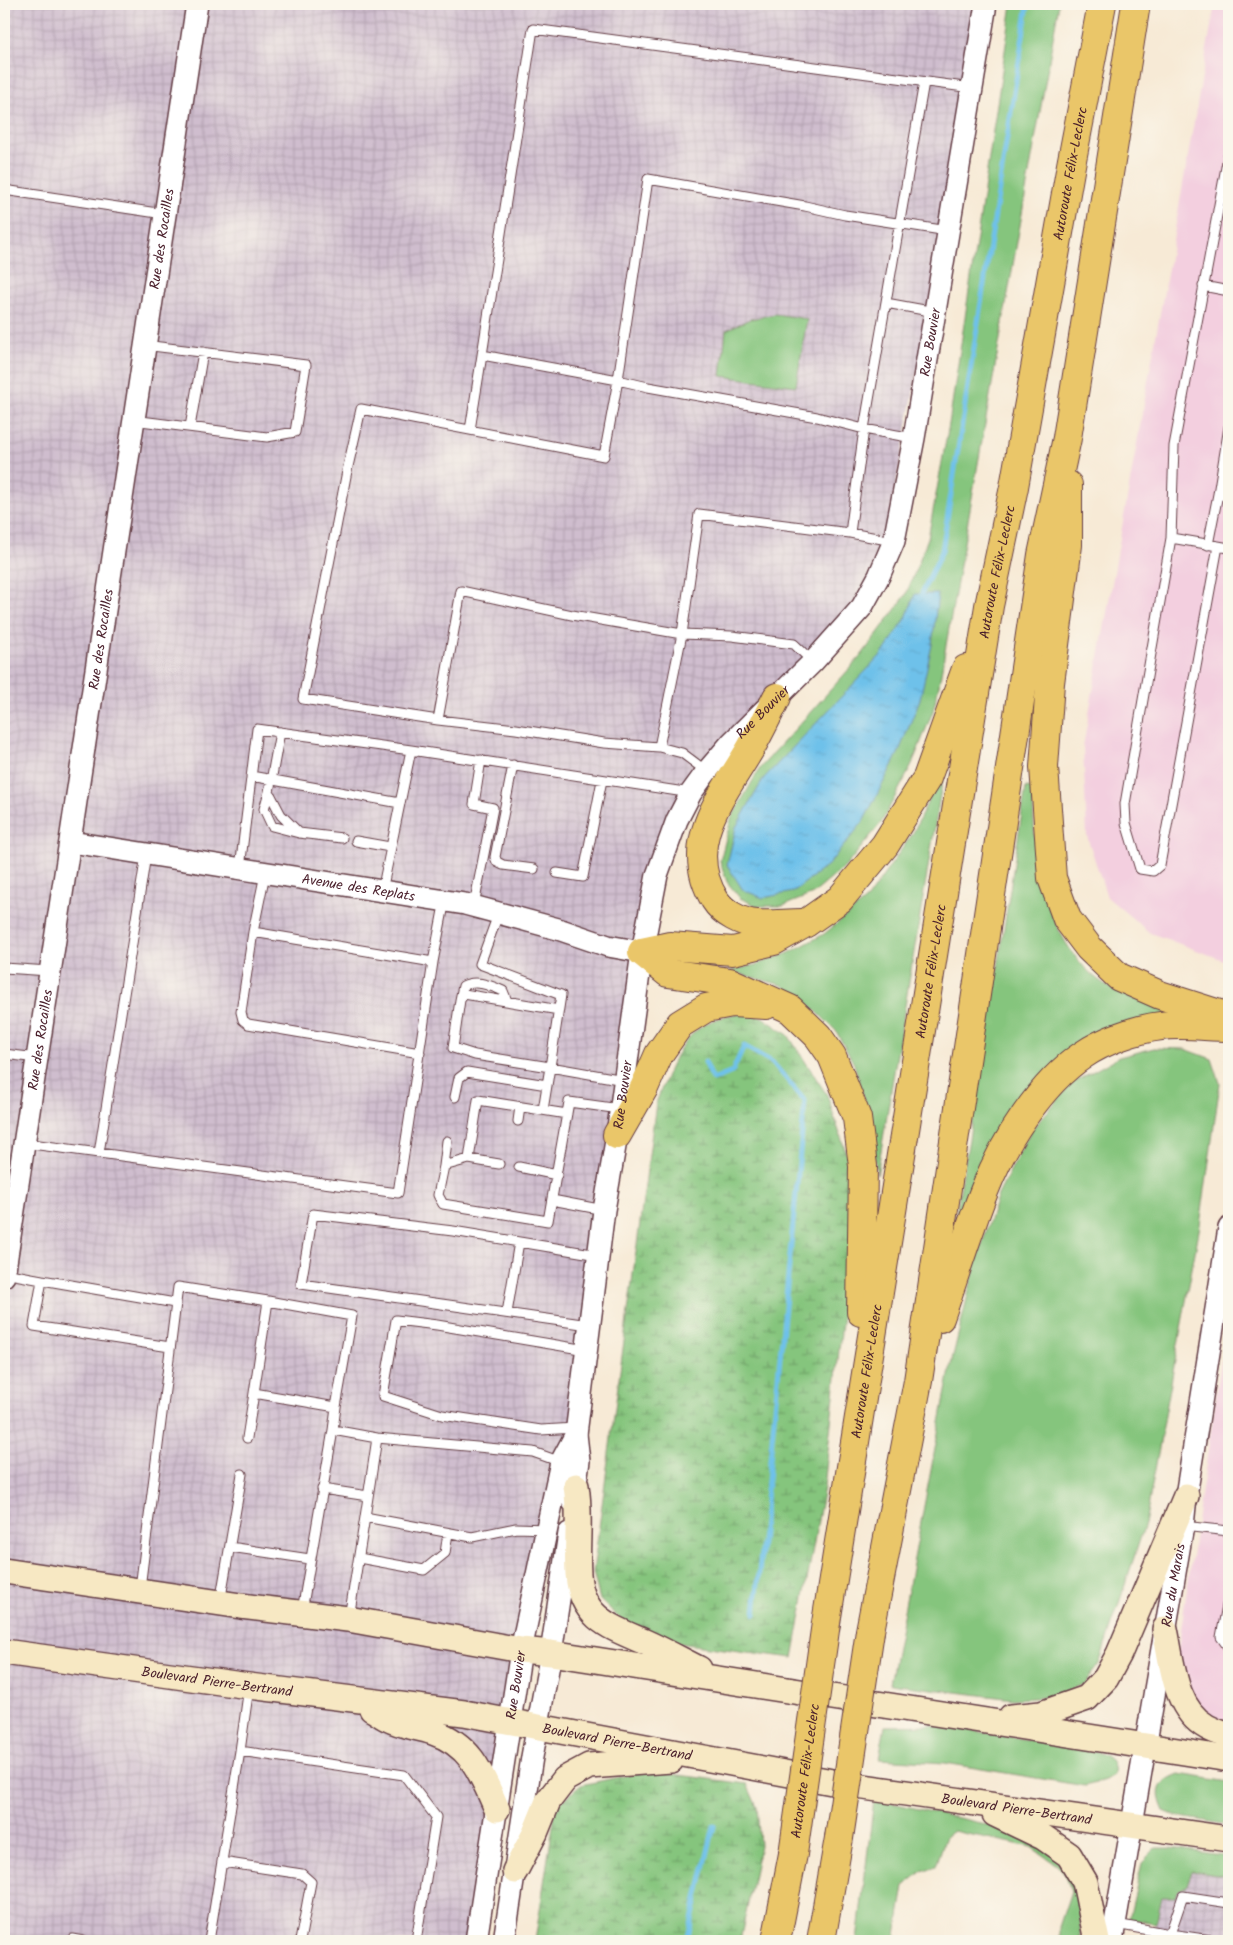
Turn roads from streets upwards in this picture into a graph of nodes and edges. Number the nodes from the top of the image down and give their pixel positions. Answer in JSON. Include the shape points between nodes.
{"nodes":[{"id":1,"x":197,"y":4,"type":"edge"},
{"id":2,"x":986,"y":4,"type":"edge"},
{"id":3,"x":1088,"y":4,"type":"edge"},
{"id":4,"x":1102,"y":4,"type":"edge"},
{"id":5,"x":1136,"y":4,"type":"edge"},
{"id":6,"x":1071,"y":165,"type":"junction"},
{"id":7,"x":1067,"y":438,"type":"junction"},
{"id":8,"x":989,"y":606,"type":"junction"},
{"id":9,"x":777,"y":697,"type":"junction"},
{"id":10,"x":70,"y":842,"type":"junction"},
{"id":11,"x":806,"y":922,"type":"junction"},
{"id":12,"x":642,"y":952,"type":"junction"},
{"id":13,"x":790,"y":1009,"type":"junction"},
{"id":14,"x":1229,"y":1017,"type":"edge"},
{"id":15,"x":1229,"y":1027,"type":"edge"},
{"id":16,"x":618,"y":1122,"type":"junction"},
{"id":17,"x":1229,"y":1228,"type":"edge"},
{"id":18,"x":4,"y":1274,"type":"edge"},
{"id":19,"x":918,"y":1381,"type":"junction"},
{"id":20,"x":576,"y":1431,"type":"junction"},
{"id":21,"x":855,"y":1443,"type":"junction"},
{"id":22,"x":576,"y":1486,"type":"junction"},
{"id":23,"x":1186,"y":1496,"type":"junction"},
{"id":24,"x":4,"y":1571,"type":"edge"},
{"id":25,"x":1165,"y":1629,"type":"junction"},
{"id":26,"x":522,"y":1650,"type":"junction"},
{"id":27,"x":4,"y":1652,"type":"edge"},
{"id":28,"x":551,"y":1653,"type":"junction"},
{"id":29,"x":722,"y":1680,"type":"junction"},
{"id":30,"x":360,"y":1701,"type":"junction"},
{"id":31,"x":977,"y":1720,"type":"junction"},
{"id":32,"x":510,"y":1721,"type":"junction"},
{"id":33,"x":537,"y":1727,"type":"junction"},
{"id":34,"x":1229,"y":1736,"type":"edge"},
{"id":35,"x":1146,"y":1746,"type":"junction"},
{"id":36,"x":705,"y":1758,"type":"junction"},
{"id":37,"x":1229,"y":1759,"type":"edge"},
{"id":38,"x":972,"y":1803,"type":"junction"},
{"id":39,"x":497,"y":1809,"type":"junction"},
{"id":40,"x":1133,"y":1826,"type":"junction"},
{"id":41,"x":1229,"y":1839,"type":"edge"},
{"id":42,"x":837,"y":1846,"type":"junction"},
{"id":43,"x":515,"y":1871,"type":"junction"},
{"id":44,"x":1114,"y":1933,"type":"edge"},
{"id":45,"x":476,"y":1941,"type":"edge"},
{"id":46,"x":504,"y":1941,"type":"edge"},
{"id":47,"x":776,"y":1941,"type":"edge"},
{"id":48,"x":821,"y":1941,"type":"edge"},
{"id":49,"x":837,"y":1941,"type":"edge"},
{"id":50,"x":1097,"y":1941,"type":"edge"}],
"edges":[{"from":1,"to":10,"type":"street","name":"Rue des Rocailles"},
{"from":2,"to":9,"type":"street","name":"Rue Bouvier","via":[[894,541],[862,607]]},
{"from":3,"to":6,"type":"highway"},
{"from":4,"to":6,"type":"highway","name":"Autoroute Félix-Leclerc"},
{"from":5,"to":7,"type":"highway"},
{"from":6,"to":8,"type":"highway","name":"Autoroute Félix-Leclerc","via":[[1014,487]]},
{"from":7,"to":14,"type":"highway","via":[[1068,544],[1050,683],[1044,767],[1052,878],[1067,919],[1089,948],[1119,976],[1160,995]]},
{"from":7,"to":19,"type":"highway","via":[[1042,554]]},
{"from":8,"to":11,"type":"highway","via":[[927,778],[885,845],[840,898]]},
{"from":8,"to":21,"type":"highway","name":"Autoroute Félix-Leclerc"},
{"from":9,"to":11,"type":"highway","via":[[709,821],[702,867],[706,886],[718,904],[736,918],[756,924]]},
{"from":9,"to":12,"type":"street","name":"Rue Bouvier","via":[[707,771],[676,820],[660,866]]},
{"from":10,"to":12,"type":"street","name":"Avenue des Replats","via":[[474,905],[608,946]]},
{"from":10,"to":18,"type":"street","name":"Rue des Rocailles"},
{"from":11,"to":12,"type":"highway","via":[[774,941],[733,951],[670,946]]},
{"from":12,"to":13,"type":"highway","via":[[668,973],[730,982]]},
{"from":12,"to":16,"type":"street","name":"Rue Bouvier"},
{"from":13,"to":16,"type":"highway","via":[[732,1003],[706,1008],[690,1016],[680,1024],[659,1054],[644,1088]]},
{"from":13,"to":21,"type":"highway","via":[[818,1036],[832,1056],[857,1118],[864,1166]]},
{"from":15,"to":19,"type":"highway","via":[[1161,1026],[1121,1036],[1083,1055],[1034,1103],[985,1188]]},
{"from":16,"to":20,"type":"street","name":"Rue Bouvier"},
{"from":17,"to":23,"type":"street","name":"Rue du Marais","via":[[1219,1314]]},
{"from":19,"to":42,"type":"highway","bridge":true,"via":[[870,1631]]},
{"from":20,"to":22,"type":"street","name":"Rue Bouvier","via":[[579,1461]]},
{"from":20,"to":26,"type":"street","name":"Rue Bouvier","via":[[561,1462]]},
{"from":21,"to":47,"type":"highway","name":"Autoroute Félix-Leclerc","bridge":true,"via":[[793,1854]]},
{"from":22,"to":28,"type":"street","name":"Rue Bouvier"},
{"from":22,"to":29,"type":"main road","via":[[579,1504],[578,1574],[584,1598],[592,1612],[604,1624]]},
{"from":23,"to":25,"type":"street","name":"Rue du Marais"},
{"from":23,"to":31,"type":"main road","via":[[1106,1678],[1087,1698],[1040,1714]]},
{"from":24,"to":26,"type":"main road","via":[[348,1619]]},
{"from":25,"to":34,"type":"main road","via":[[1178,1693],[1190,1712],[1206,1727]]},
{"from":25,"to":35,"type":"street","name":"Rue du Marais"},
{"from":26,"to":28,"type":"main road"},
{"from":26,"to":32,"type":"street","name":"Rue Bouvier"},
{"from":27,"to":30,"type":"main road","name":"Boulevard Pierre-Bertrand"},
{"from":28,"to":29,"type":"main road"},
{"from":28,"to":33,"type":"street","name":"Rue Bouvier"},
{"from":29,"to":31,"type":"main road"},
{"from":30,"to":32,"type":"main road","name":"Boulevard Pierre-Bertrand"},
{"from":30,"to":39,"type":"main road","via":[[389,1720],[434,1732],[461,1747],[479,1768]]},
{"from":31,"to":35,"type":"main road"},
{"from":32,"to":33,"type":"main road","name":"Boulevard Pierre-Bertrand"},
{"from":32,"to":39,"type":"street","name":"Rue Bouvier"},
{"from":33,"to":36,"type":"main road","name":"Boulevard Pierre-Bertrand"},
{"from":33,"to":43,"type":"street","name":"Rue Bouvier"},
{"from":35,"to":37,"type":"main road"},
{"from":35,"to":40,"type":"street","name":"Rue du Marais"},
{"from":36,"to":38,"type":"main road","name":"Boulevard Pierre-Bertrand","via":[[843,1784]]},
{"from":36,"to":43,"type":"main road","via":[[588,1766],[565,1778],[548,1801]]},
{"from":38,"to":40,"type":"main road","name":"Boulevard Pierre-Bertrand"},
{"from":38,"to":50,"type":"main road","via":[[1043,1837],[1069,1855],[1085,1882]]},
{"from":39,"to":45,"type":"street","name":"Rue Bouvier"},
{"from":40,"to":41,"type":"main road","name":"Boulevard Pierre-Bertrand"},
{"from":40,"to":44,"type":"street","name":"Rue du Marais"},
{"from":42,"to":48,"type":"highway"},
{"from":42,"to":49,"type":"highway"},
{"from":43,"to":46,"type":"street","name":"Rue Bouvier"}]}
